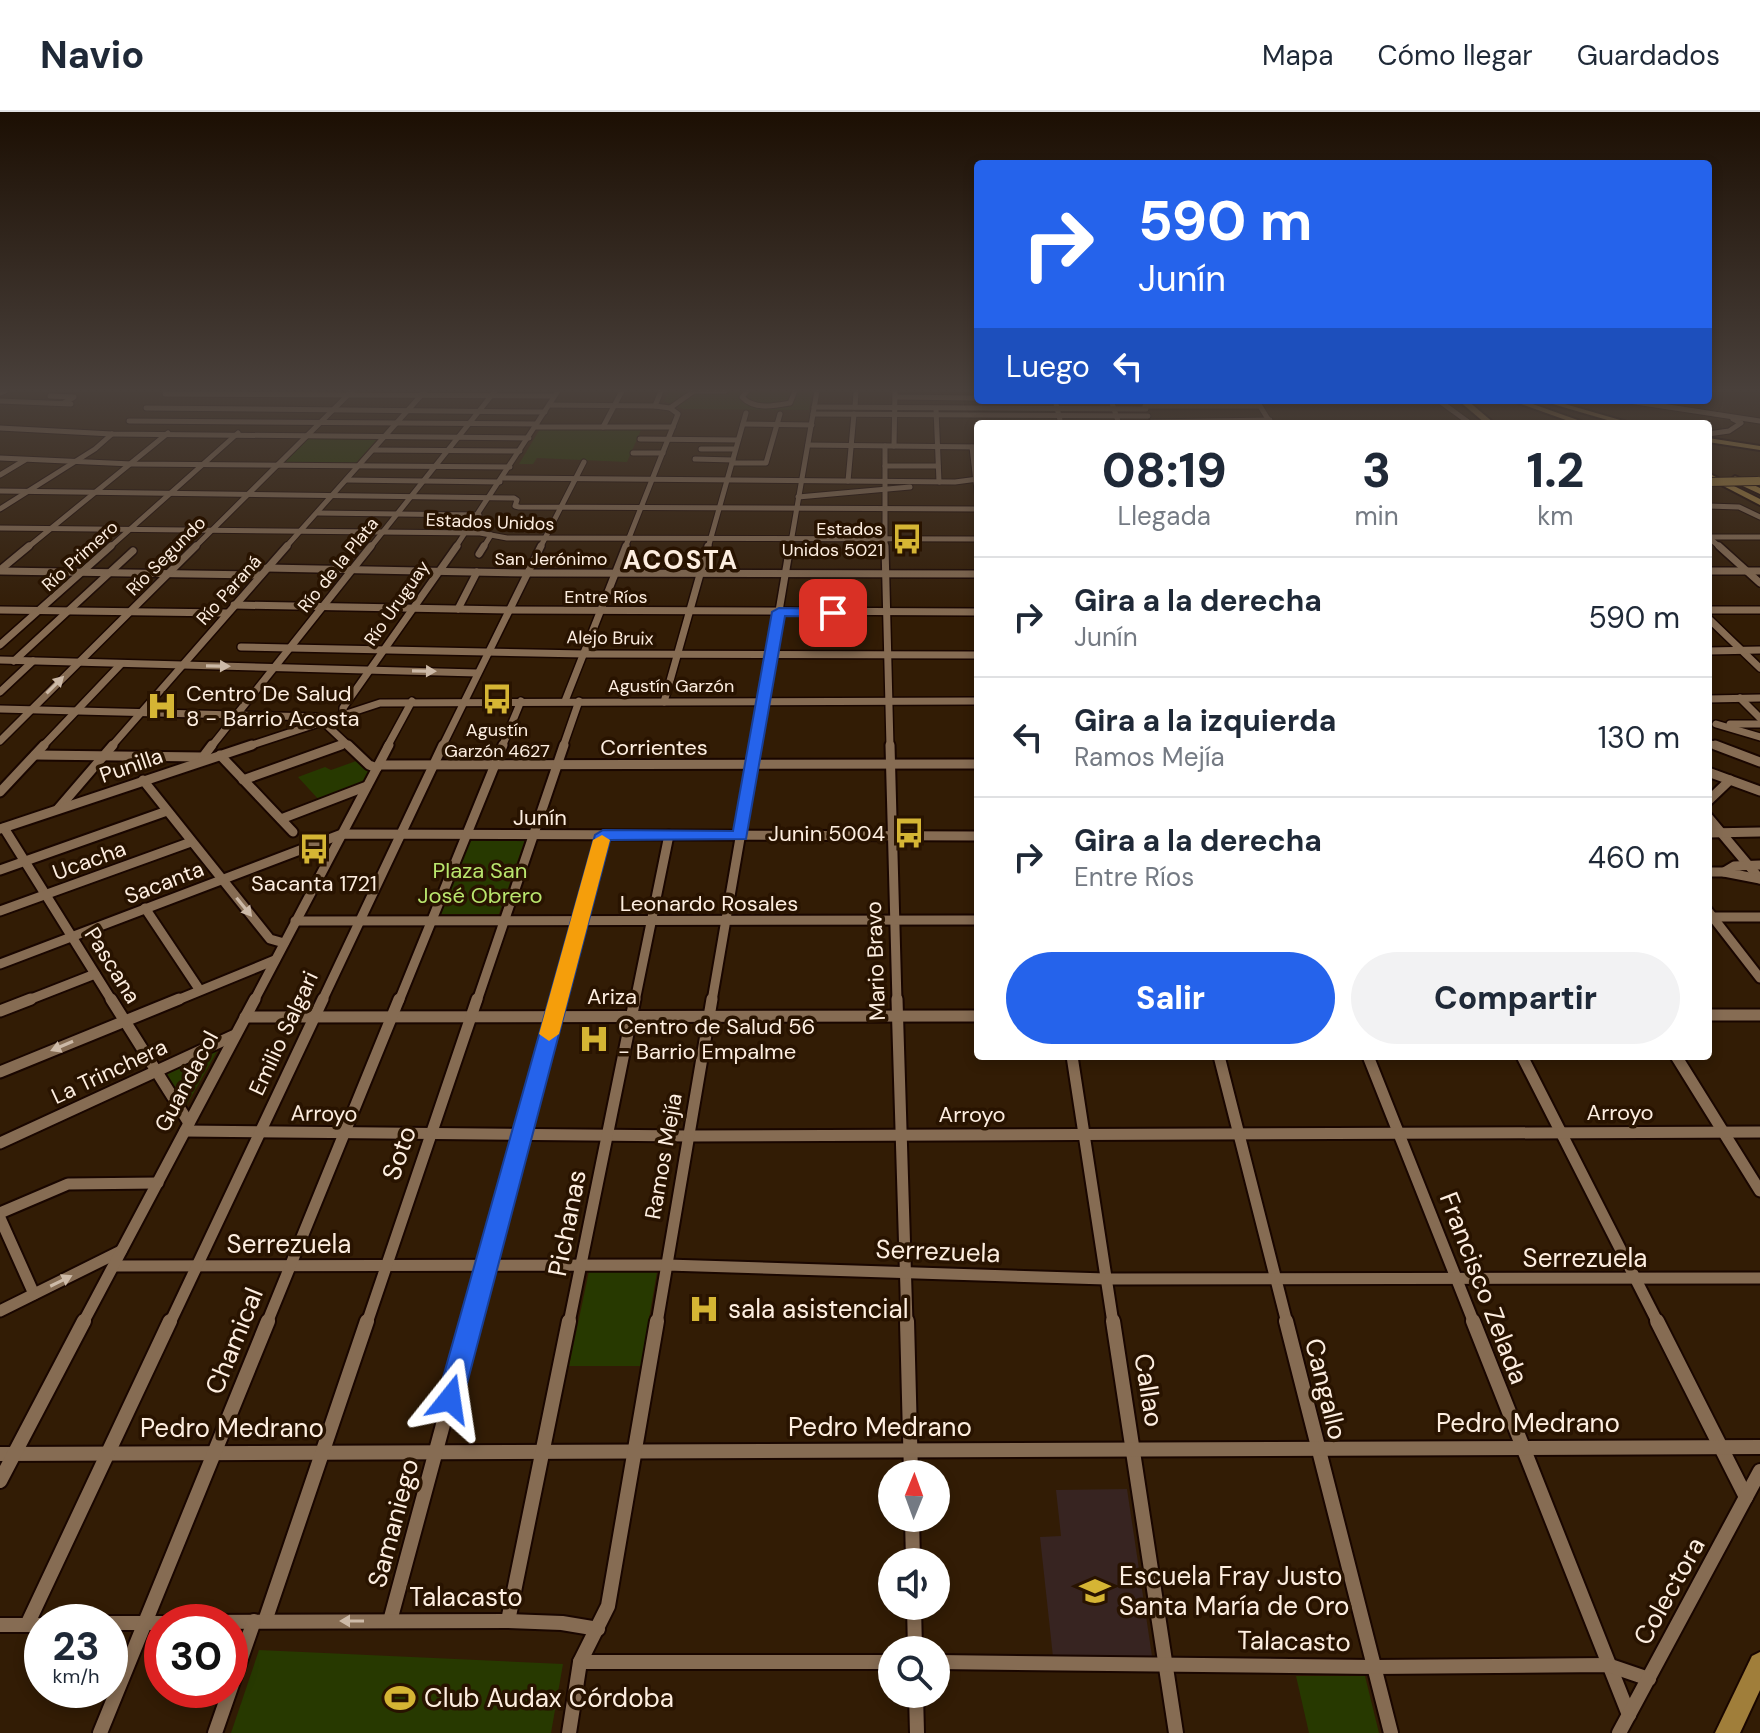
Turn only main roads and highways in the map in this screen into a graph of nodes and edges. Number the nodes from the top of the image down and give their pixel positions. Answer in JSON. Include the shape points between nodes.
{"nodes":[{"id":1,"x":1712,"y":467,"type":"edge"},
{"id":2,"x":1712,"y":482,"type":"edge"},
{"id":3,"x":1712,"y":483,"type":"edge"},
{"id":4,"x":1760,"y":485,"type":"edge"},
{"id":5,"x":1760,"y":503,"type":"edge"},
{"id":6,"x":1760,"y":1664,"type":"edge"},
{"id":7,"x":1727,"y":1733,"type":"edge"}],
"edges":[{"from":1,"to":4,"type":"highway"},
{"from":2,"to":4,"type":"highway","bridge":true},
{"from":3,"to":5,"type":"highway"},
{"from":6,"to":7,"type":"highway"}]}
